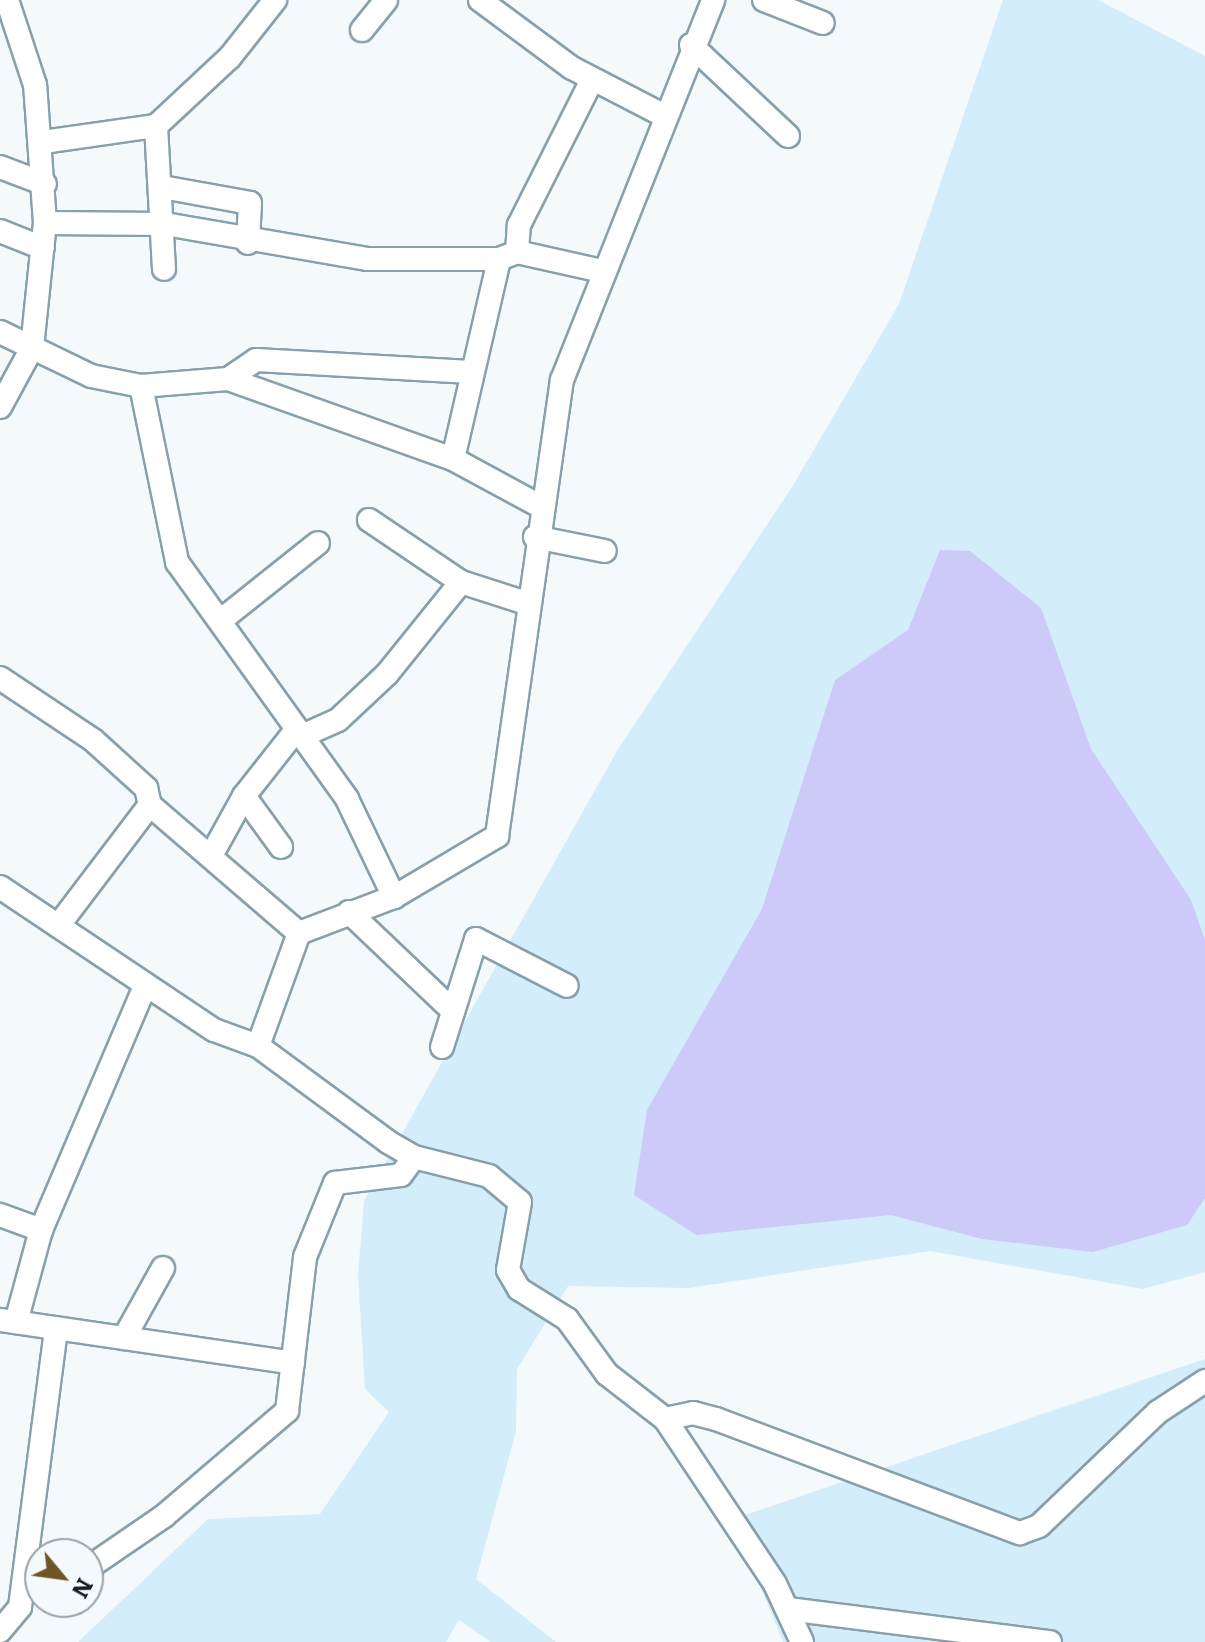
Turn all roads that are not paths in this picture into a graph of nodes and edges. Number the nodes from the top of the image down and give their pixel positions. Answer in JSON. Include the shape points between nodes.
{"nodes":[{"id":1,"x":7,"y":0,"type":"edge"},
{"id":2,"x":275,"y":0,"type":"edge"},
{"id":3,"x":386,"y":0,"type":"edge"},
{"id":4,"x":480,"y":0,"type":"edge"},
{"id":5,"x":713,"y":0,"type":"edge"},
{"id":6,"x":764,"y":0,"type":"edge"},
{"id":7,"x":823,"y":23,"type":"dead end"},
{"id":8,"x":362,"y":30,"type":"dead end"},
{"id":9,"x":691,"y":45,"type":"junction"},
{"id":10,"x":592,"y":80,"type":"junction"},
{"id":11,"x":665,"y":116,"type":"junction"},
{"id":12,"x":156,"y":126,"type":"junction"},
{"id":13,"x":788,"y":136,"type":"dead end"},
{"id":14,"x":43,"y":142,"type":"junction"},
{"id":15,"x":0,"y":167,"type":"edge"},
{"id":16,"x":45,"y":184,"type":"junction"},
{"id":17,"x":162,"y":187,"type":"junction"},
{"id":18,"x":45,"y":223,"type":"junction"},
{"id":19,"x":165,"y":224,"type":"junction"},
{"id":20,"x":0,"y":231,"type":"edge"},
{"id":21,"x":248,"y":243,"type":"junction"},
{"id":22,"x":43,"y":248,"type":"junction"},
{"id":23,"x":508,"y":255,"type":"junction"},
{"id":24,"x":164,"y":269,"type":"dead end"},
{"id":25,"x":602,"y":271,"type":"junction"},
{"id":26,"x":0,"y":332,"type":"edge"},
{"id":27,"x":32,"y":348,"type":"junction"},
{"id":28,"x":471,"y":372,"type":"junction"},
{"id":29,"x":228,"y":379,"type":"junction"},
{"id":30,"x":141,"y":386,"type":"junction"},
{"id":31,"x":0,"y":407,"type":"edge"},
{"id":32,"x":453,"y":459,"type":"junction"},
{"id":33,"x":540,"y":506,"type":"junction"},
{"id":34,"x":369,"y":520,"type":"dead end"},
{"id":35,"x":535,"y":537,"type":"junction"},
{"id":36,"x":318,"y":543,"type":"dead end"},
{"id":37,"x":605,"y":551,"type":"dead end"},
{"id":38,"x":461,"y":582,"type":"junction"},
{"id":39,"x":529,"y":604,"type":"junction"},
{"id":40,"x":220,"y":621,"type":"junction"},
{"id":41,"x":0,"y":678,"type":"edge"},
{"id":42,"x":300,"y":733,"type":"junction"},
{"id":43,"x":244,"y":796,"type":"junction"},
{"id":44,"x":150,"y":805,"type":"junction"},
{"id":45,"x":281,"y":847,"type":"dead end"},
{"id":46,"x":212,"y":854,"type":"junction"},
{"id":47,"x":0,"y":887,"type":"edge"},
{"id":48,"x":394,"y":897,"type":"junction"},
{"id":49,"x":349,"y":912,"type":"junction"},
{"id":50,"x":58,"y":926,"type":"junction"},
{"id":51,"x":299,"y":933,"type":"junction"},
{"id":52,"x":145,"y":986,"type":"junction"},
{"id":53,"x":567,"y":986,"type":"dead end"},
{"id":54,"x":453,"y":1011,"type":"junction"},
{"id":55,"x":258,"y":1046,"type":"junction"},
{"id":56,"x":442,"y":1047,"type":"dead end"},
{"id":57,"x":414,"y":1157,"type":"junction"},
{"id":58,"x":0,"y":1215,"type":"edge"},
{"id":59,"x":41,"y":1230,"type":"junction"},
{"id":60,"x":163,"y":1268,"type":"dead end"},
{"id":61,"x":8,"y":1321,"type":"edge"},
{"id":62,"x":56,"y":1328,"type":"junction"},
{"id":63,"x":124,"y":1338,"type":"junction"},
{"id":64,"x":293,"y":1363,"type":"junction"},
{"id":65,"x":1205,"y":1381,"type":"edge"},
{"id":66,"x":665,"y":1419,"type":"junction"},
{"id":67,"x":104,"y":1557,"type":"edge"},
{"id":68,"x":24,"y":1605,"type":"edge"},
{"id":69,"x":20,"y":1607,"type":"junction"},
{"id":70,"x":788,"y":1609,"type":"junction"},
{"id":71,"x":0,"y":1631,"type":"edge"},
{"id":72,"x":802,"y":1642,"type":"edge"},
{"id":73,"x":1050,"y":1642,"type":"edge"}],
"edges":[{"from":1,"to":14,"type":"street","via":[[35,85]]},
{"from":2,"to":12,"type":"street","via":[[230,57]]},
{"from":3,"to":8,"type":"street"},
{"from":4,"to":10,"type":"street"},
{"from":5,"to":9,"type":"street"},
{"from":6,"to":7,"type":"street"},
{"from":9,"to":11,"type":"street"},
{"from":9,"to":13,"type":"street"},
{"from":10,"to":11,"type":"street"},
{"from":10,"to":23,"type":"street"},
{"from":11,"to":25,"type":"street"},
{"from":12,"to":14,"type":"street"},
{"from":12,"to":17,"type":"street"},
{"from":14,"to":16,"type":"street"},
{"from":15,"to":16,"type":"street"},
{"from":16,"to":18,"type":"street"},
{"from":17,"to":19,"type":"street"},
{"from":17,"to":21,"type":"street","via":[[250,203]]},
{"from":18,"to":19,"type":"street"},
{"from":18,"to":22,"type":"street"},
{"from":19,"to":21,"type":"street"},
{"from":19,"to":24,"type":"street"},
{"from":20,"to":22,"type":"street"},
{"from":21,"to":23,"type":"street","via":[[368,259]]},
{"from":22,"to":27,"type":"street"},
{"from":23,"to":25,"type":"street"},
{"from":23,"to":28,"type":"street"},
{"from":25,"to":33,"type":"street","via":[[562,380]]},
{"from":26,"to":27,"type":"street"},
{"from":27,"to":30,"type":"street","via":[[91,376]]},
{"from":27,"to":31,"type":"street"},
{"from":28,"to":29,"type":"street","via":[[256,360]]},
{"from":28,"to":32,"type":"street"},
{"from":29,"to":30,"type":"street"},
{"from":29,"to":32,"type":"street"},
{"from":30,"to":40,"type":"street","via":[[177,562]]},
{"from":32,"to":33,"type":"street"},
{"from":33,"to":35,"type":"street"},
{"from":34,"to":38,"type":"street"},
{"from":35,"to":37,"type":"street"},
{"from":35,"to":39,"type":"street"},
{"from":36,"to":40,"type":"street"},
{"from":38,"to":39,"type":"street"},
{"from":38,"to":42,"type":"street","via":[[387,674],[338,720]]},
{"from":39,"to":48,"type":"street","via":[[497,836]]},
{"from":40,"to":42,"type":"street"},
{"from":41,"to":44,"type":"street","via":[[93,740],[146,788]]},
{"from":42,"to":43,"type":"street"},
{"from":42,"to":48,"type":"street","via":[[347,799]]},
{"from":43,"to":45,"type":"street"},
{"from":43,"to":46,"type":"street"},
{"from":44,"to":46,"type":"street"},
{"from":44,"to":50,"type":"street"},
{"from":46,"to":51,"type":"street"},
{"from":47,"to":50,"type":"street"},
{"from":48,"to":49,"type":"street"},
{"from":49,"to":51,"type":"street"},
{"from":49,"to":54,"type":"street"},
{"from":50,"to":52,"type":"street"},
{"from":51,"to":55,"type":"street"},
{"from":52,"to":55,"type":"street","via":[[214,1030]]},
{"from":52,"to":59,"type":"street"},
{"from":53,"to":54,"type":"street","via":[[476,939]]},
{"from":54,"to":56,"type":"street"},
{"from":55,"to":57,"type":"street"},
{"from":57,"to":64,"type":"street","via":[[401,1175],[335,1183],[305,1257],[293,1313]]},
{"from":57,"to":66,"type":"street","via":[[489,1176],[520,1202],[508,1270],[519,1289],[567,1319],[607,1374]]},
{"from":58,"to":59,"type":"street"},
{"from":59,"to":61,"type":"street"},
{"from":60,"to":63,"type":"street"},
{"from":61,"to":62,"type":"street"},
{"from":62,"to":63,"type":"street"},
{"from":62,"to":69,"type":"street"},
{"from":63,"to":64,"type":"street"},
{"from":64,"to":67,"type":"street","via":[[287,1411],[155,1523]]},
{"from":65,"to":66,"type":"street","via":[[1158,1412],[1039,1526],[1020,1533],[716,1419],[693,1413]]},
{"from":66,"to":70,"type":"street"},
{"from":68,"to":69,"type":"street"},
{"from":69,"to":71,"type":"street"},
{"from":70,"to":72,"type":"street"},
{"from":70,"to":73,"type":"street"}]}
